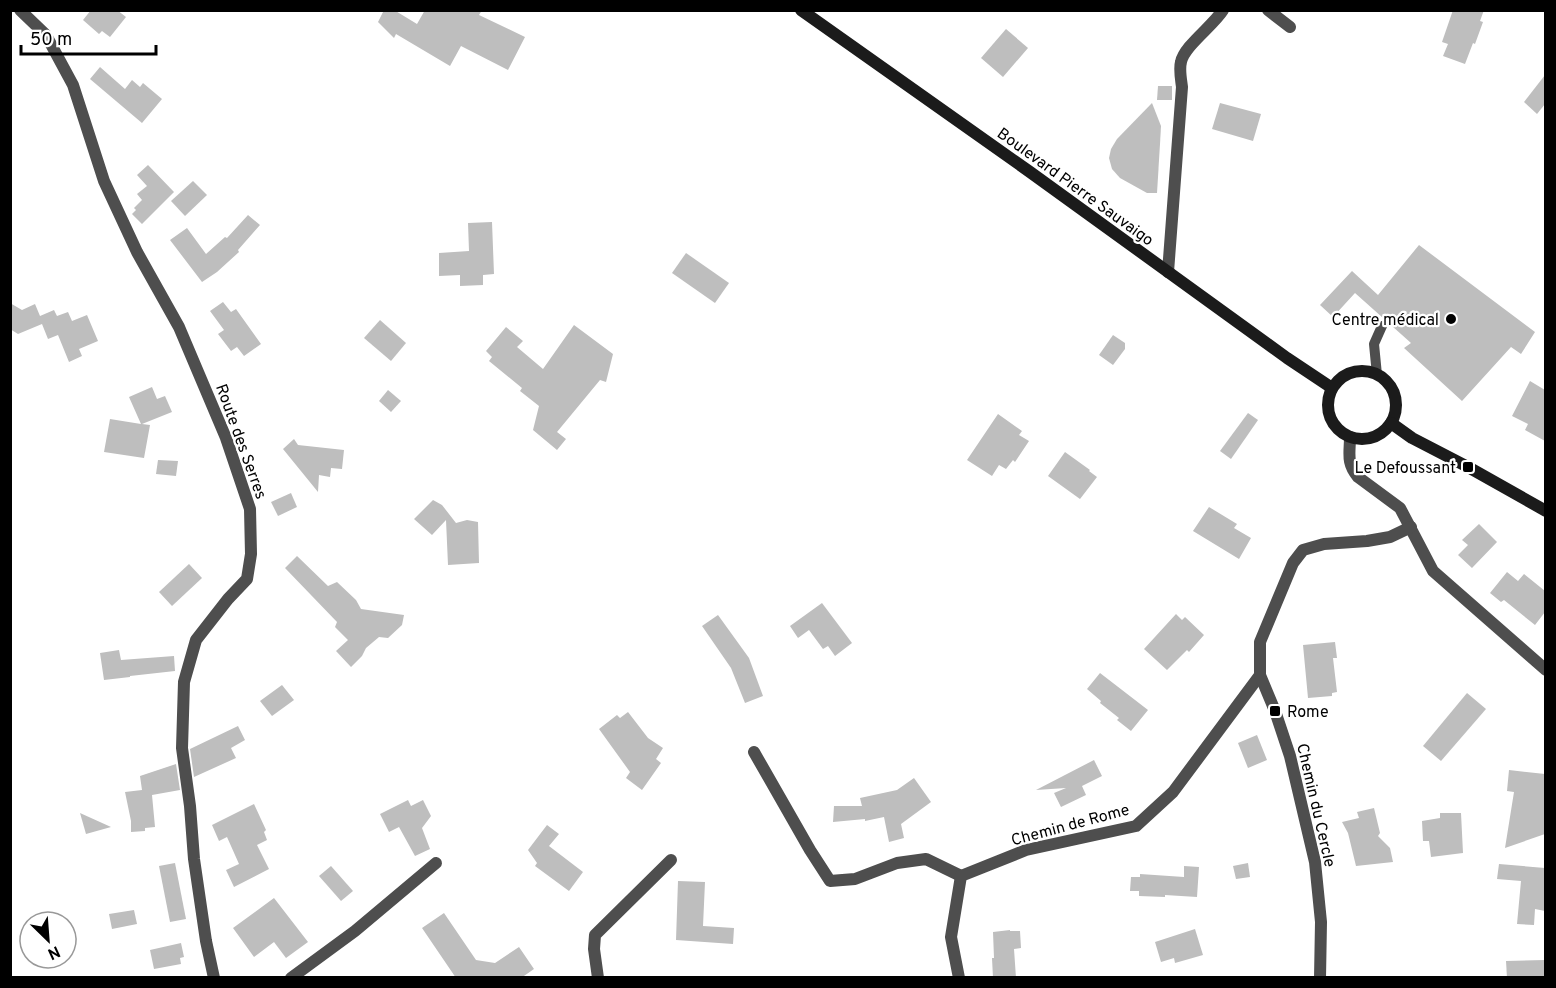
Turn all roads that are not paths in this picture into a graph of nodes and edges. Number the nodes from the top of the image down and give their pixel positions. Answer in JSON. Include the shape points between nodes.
{"nodes":[{"id":1,"x":20,"y":10,"type":"edge"},
{"id":2,"x":801,"y":10,"type":"edge"},
{"id":3,"x":1223,"y":10,"type":"edge"},
{"id":4,"x":1268,"y":10,"type":"edge"},
{"id":5,"x":1290,"y":27,"type":"dead end"},
{"id":6,"x":1168,"y":272,"type":"junction"},
{"id":7,"x":1382,"y":326,"type":"dead end"},
{"id":8,"x":1377,"y":375,"type":"junction"},
{"id":9,"x":1332,"y":388,"type":"junction"},
{"id":10,"x":1391,"y":423,"type":"junction"},
{"id":11,"x":1350,"y":437,"type":"junction"},
{"id":12,"x":1543,"y":506,"type":"edge"},
{"id":13,"x":1411,"y":527,"type":"junction"},
{"id":14,"x":1545,"y":670,"type":"edge"},
{"id":15,"x":1260,"y":675,"type":"junction"},
{"id":16,"x":754,"y":752,"type":"dead end"},
{"id":17,"x":671,"y":860,"type":"dead end"},
{"id":18,"x":436,"y":863,"type":"dead end"},
{"id":19,"x":962,"y":876,"type":"junction"},
{"id":20,"x":214,"y":978,"type":"edge"},
{"id":21,"x":291,"y":978,"type":"edge"},
{"id":22,"x":598,"y":978,"type":"edge"},
{"id":23,"x":959,"y":978,"type":"edge"},
{"id":24,"x":1320,"y":978,"type":"edge"}],
"edges":[{"from":1,"to":20,"type":"street","name":"Route des Serres","via":[[46,35],[73,85],[104,181],[136,252],[179,327],[226,438],[250,509],[247,579],[196,640],[183,682],[182,748],[194,859]]},
{"from":2,"to":6,"type":"main road","name":"Boulevard Pierre Sauvaigo"},
{"from":3,"to":6,"type":"street","via":[[1181,61]]},
{"from":4,"to":5,"type":"street"},
{"from":6,"to":9,"type":"main road","name":"Boulevard Pierre Sauvaigo"},
{"from":7,"to":8,"type":"lane","via":[[1374,344]]},
{"from":8,"to":9,"type":"main road","via":[[1358,371]]},
{"from":8,"to":10,"type":"main road","via":[[1394,391],[1395,413]]},
{"from":9,"to":11,"type":"main road","via":[[1328,400],[1332,422]]},
{"from":10,"to":11,"type":"main road","via":[[1373,437]]},
{"from":10,"to":12,"type":"main road","via":[[1412,438]]},
{"from":11,"to":13,"type":"street","via":[[1349,463],[1353,470],[1400,508]]},
{"from":13,"to":14,"type":"street","via":[[1434,571]]},
{"from":13,"to":15,"type":"street","name":"Chemin du Cercle","via":[[1390,537],[1303,550],[1293,563],[1260,642]]},
{"from":15,"to":19,"type":"street","name":"Chemin de Rome","via":[[1173,792],[1136,826],[1026,850]]},
{"from":15,"to":24,"type":"street","name":"Chemin du Cercle","via":[[1290,756],[1315,862],[1321,922]]},
{"from":16,"to":19,"type":"street","via":[[830,881],[855,879],[897,863],[926,859]]},
{"from":17,"to":22,"type":"street","via":[[596,934]]},
{"from":18,"to":21,"type":"street"},
{"from":19,"to":23,"type":"street","via":[[951,937]]}]}
